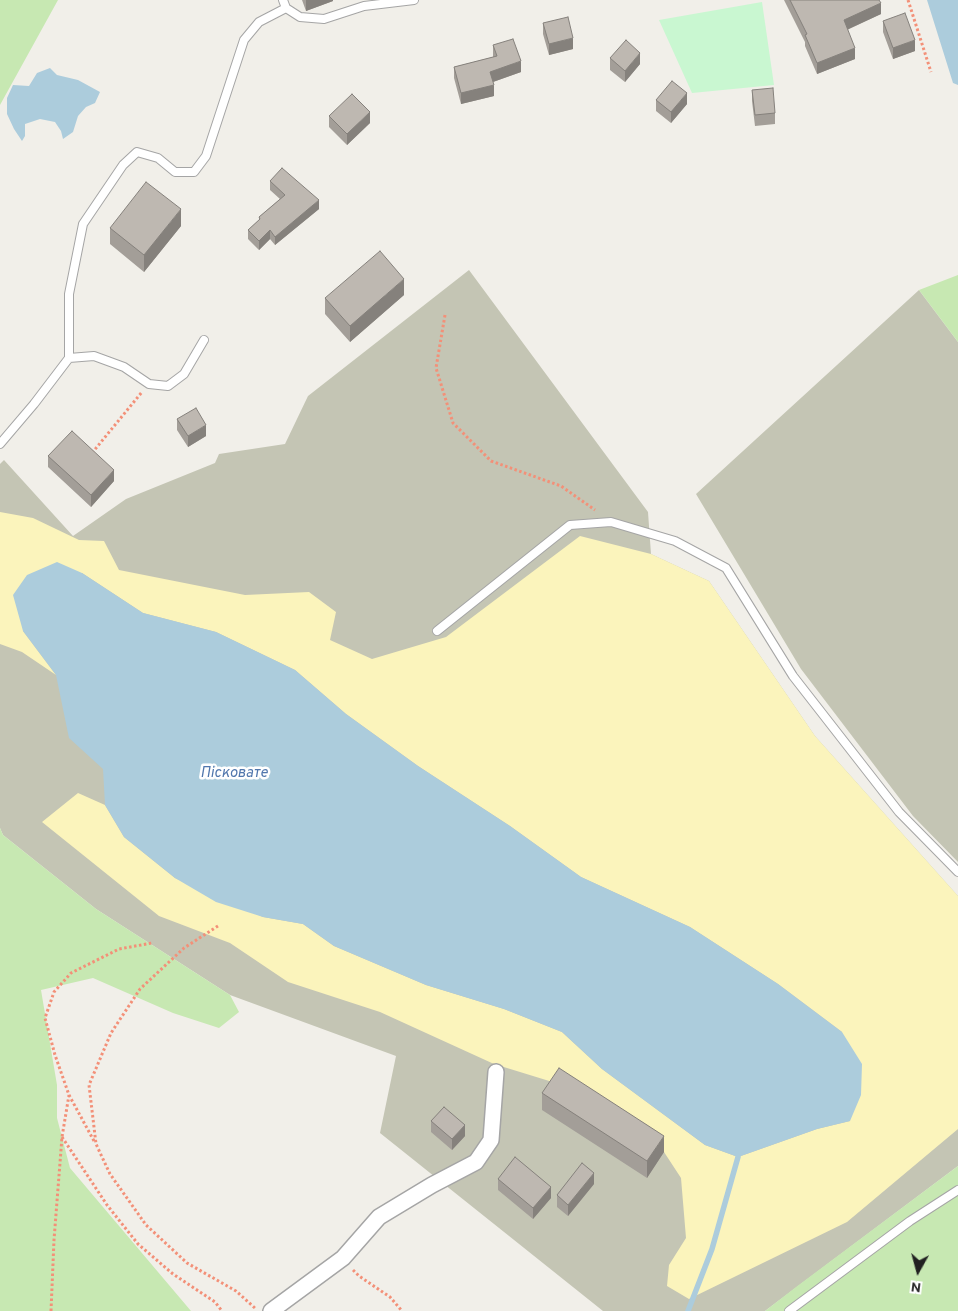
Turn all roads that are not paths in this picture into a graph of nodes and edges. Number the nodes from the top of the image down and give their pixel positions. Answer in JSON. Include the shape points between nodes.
{"nodes":[{"id":1,"x":283,"y":0,"type":"edge"},
{"id":2,"x":414,"y":0,"type":"edge"},
{"id":3,"x":286,"y":8,"type":"junction"},
{"id":4,"x":204,"y":340,"type":"dead end"},
{"id":5,"x":69,"y":358,"type":"junction"},
{"id":6,"x":0,"y":444,"type":"edge"},
{"id":7,"x":437,"y":631,"type":"dead end"},
{"id":8,"x":958,"y":872,"type":"edge"},
{"id":9,"x":496,"y":1072,"type":"dead end"},
{"id":10,"x":958,"y":1190,"type":"edge"},
{"id":11,"x":272,"y":1311,"type":"edge"},
{"id":12,"x":789,"y":1311,"type":"edge"}],
"edges":[{"from":1,"to":3,"type":"lane"},
{"from":2,"to":3,"type":"lane","via":[[364,6],[324,19],[300,17]]},
{"from":3,"to":5,"type":"lane","via":[[259,22],[244,40],[206,156],[194,172],[175,172],[158,158],[137,152],[123,165],[84,224],[69,294]]},
{"from":4,"to":5,"type":"lane","via":[[184,374],[168,386],[149,384],[124,367],[94,356]]},
{"from":5,"to":6,"type":"lane"},
{"from":7,"to":8,"type":"lane","via":[[570,525],[612,522],[675,541],[726,568],[793,676],[899,812]]},
{"from":9,"to":11,"type":"street","via":[[491,1140],[476,1162],[432,1184],[379,1217],[343,1258]]},
{"from":10,"to":12,"type":"lane","via":[[910,1221]]}]}
